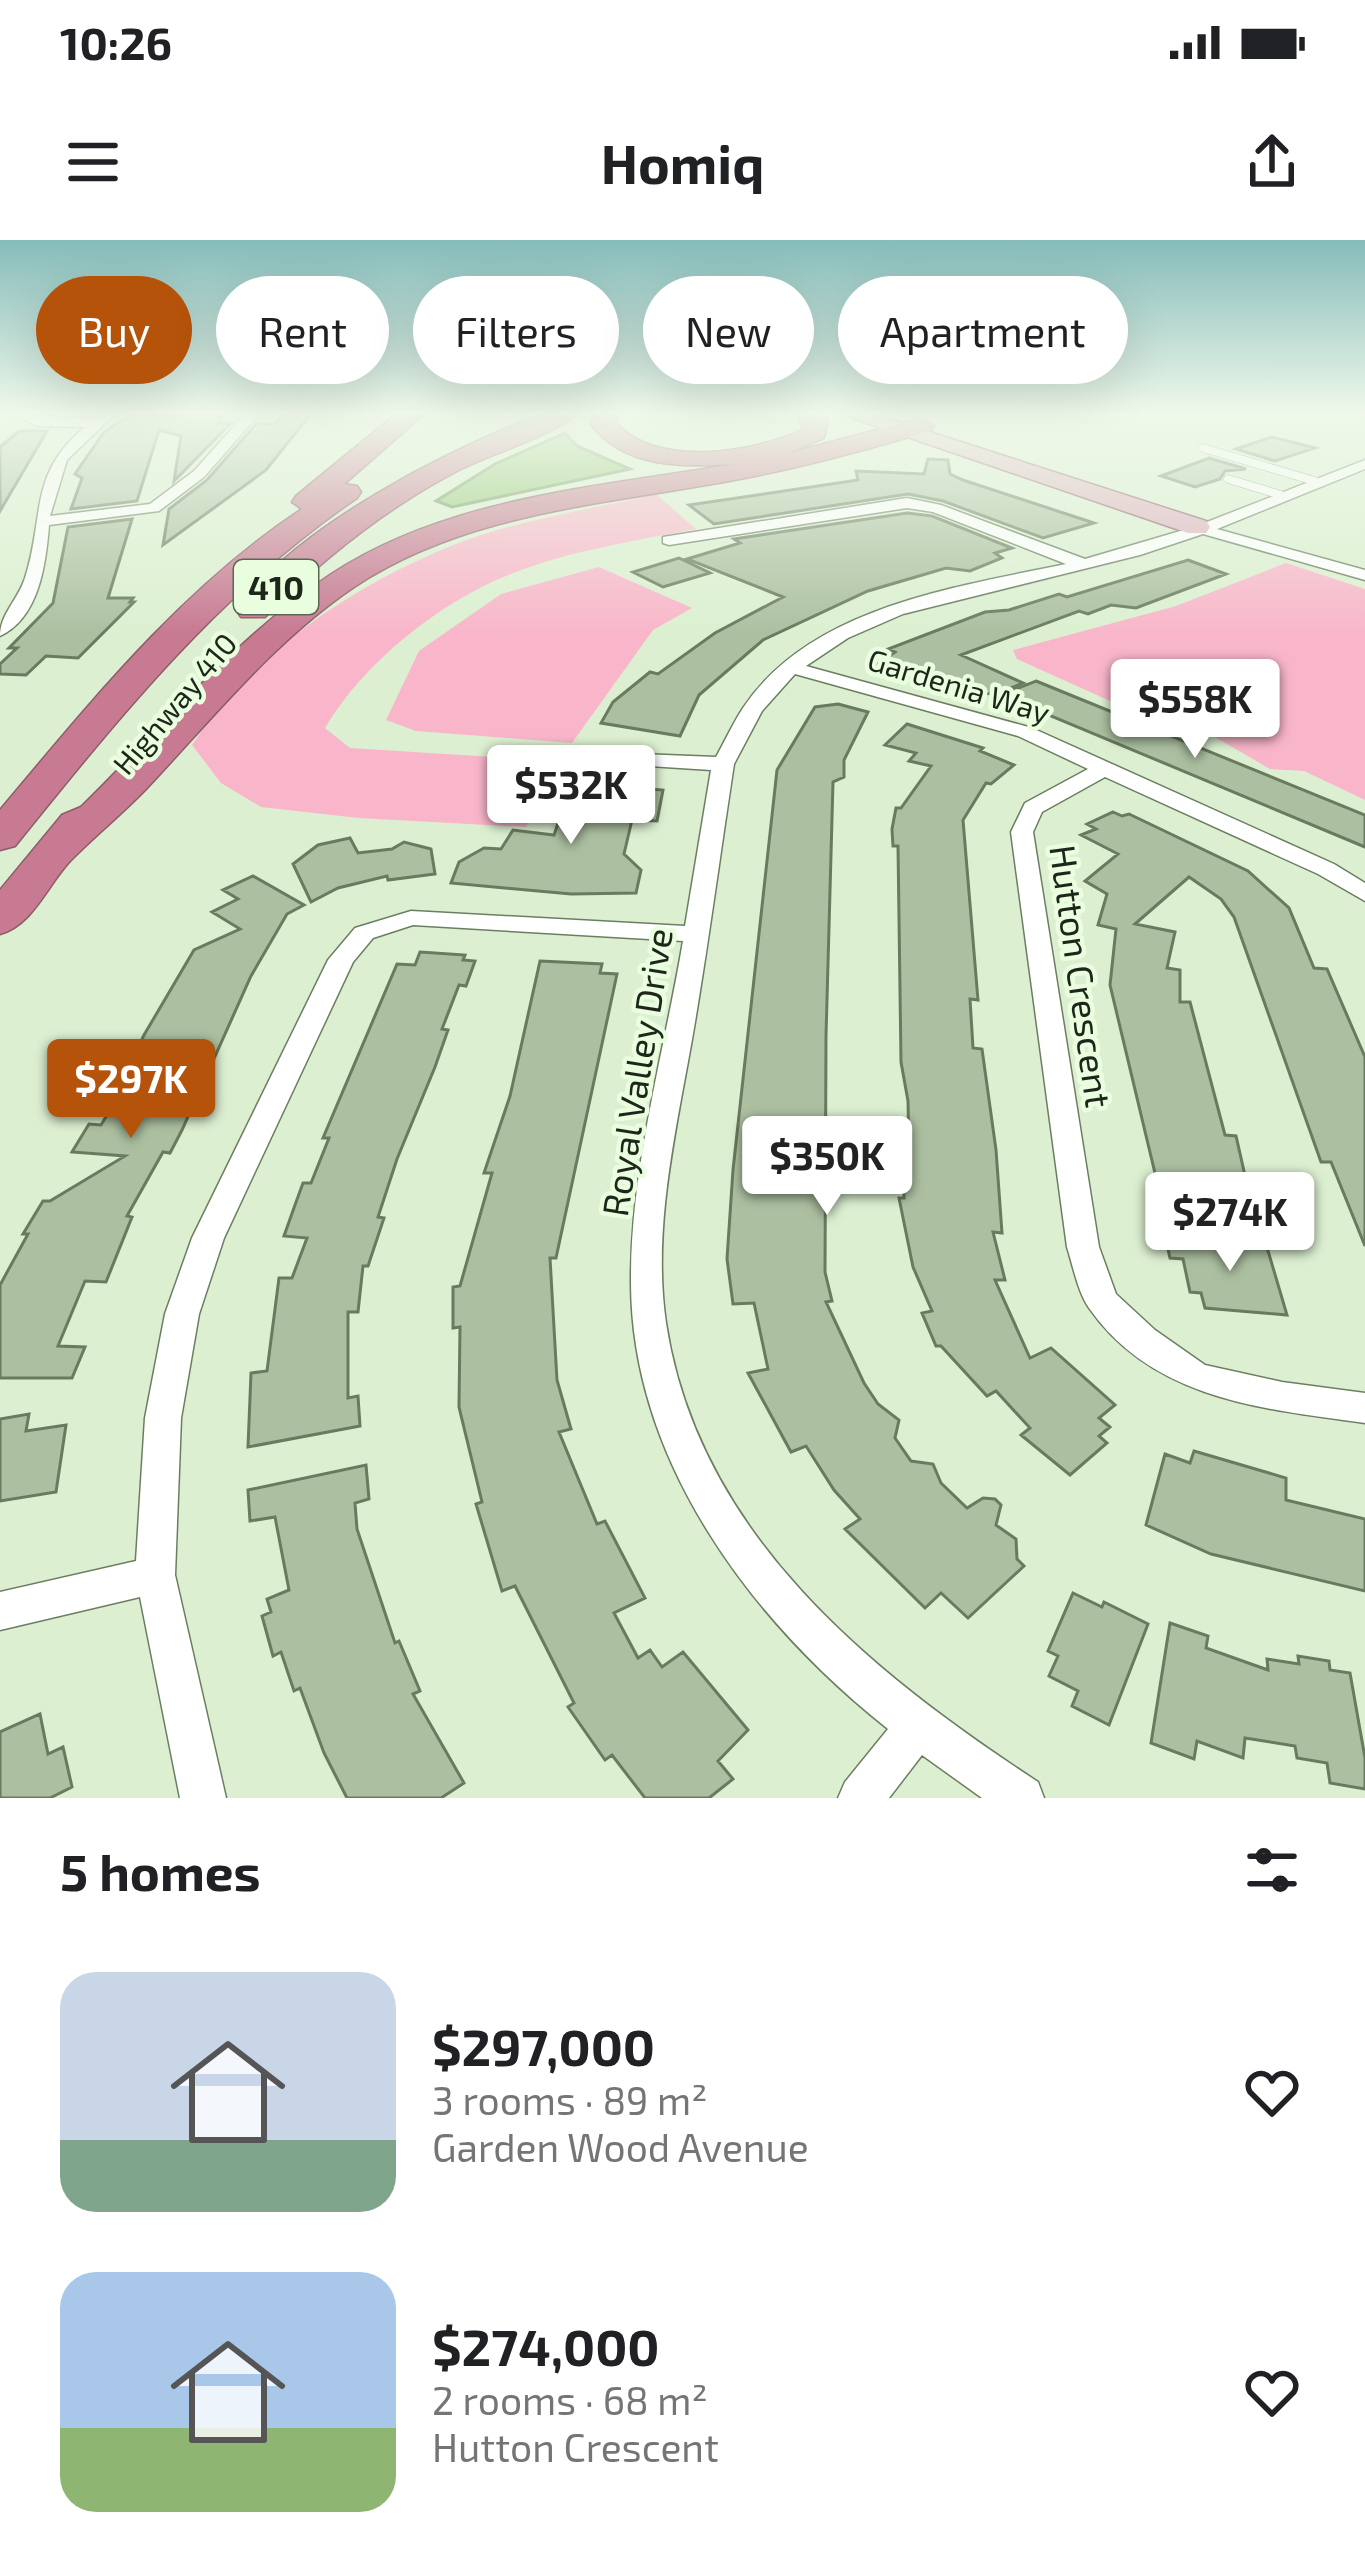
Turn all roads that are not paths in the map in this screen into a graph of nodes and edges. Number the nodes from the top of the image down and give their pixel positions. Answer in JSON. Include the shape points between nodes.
{"nodes":[{"id":1,"x":52,"y":487,"type":"edge"},
{"id":2,"x":184,"y":487,"type":"edge"},
{"id":3,"x":325,"y":487,"type":"edge"},
{"id":4,"x":357,"y":487,"type":"edge"},
{"id":5,"x":414,"y":487,"type":"edge"},
{"id":6,"x":654,"y":487,"type":"edge"},
{"id":7,"x":1098,"y":487,"type":"edge"},
{"id":8,"x":1254,"y":487,"type":"edge"},
{"id":9,"x":1303,"y":487,"type":"edge"},
{"id":10,"x":1281,"y":495,"type":"junction"},
{"id":11,"x":45,"y":520,"type":"junction"},
{"id":12,"x":1207,"y":523,"type":"junction"},
{"id":13,"x":669,"y":540,"type":"dead end"},
{"id":14,"x":1082,"y":565,"type":"junction"},
{"id":15,"x":236,"y":570,"type":"junction"},
{"id":16,"x":1365,"y":575,"type":"edge"},
{"id":17,"x":0,"y":631,"type":"edge"},
{"id":18,"x":790,"y":667,"type":"junction"},
{"id":19,"x":572,"y":755,"type":"dead end"},
{"id":20,"x":722,"y":764,"type":"junction"},
{"id":21,"x":1105,"y":769,"type":"junction"},
{"id":22,"x":0,"y":837,"type":"edge"},
{"id":23,"x":59,"y":848,"type":"junction"},
{"id":24,"x":1365,"y":894,"type":"edge"},
{"id":25,"x":0,"y":920,"type":"edge"},
{"id":26,"x":697,"y":934,"type":"junction"},
{"id":27,"x":1365,"y":1408,"type":"edge"},
{"id":28,"x":155,"y":1575,"type":"junction"},
{"id":29,"x":0,"y":1611,"type":"edge"},
{"id":30,"x":916,"y":1728,"type":"junction"},
{"id":31,"x":203,"y":1798,"type":"edge"},
{"id":32,"x":861,"y":1798,"type":"edge"},
{"id":33,"x":1022,"y":1798,"type":"edge"}],
"edges":[{"from":1,"to":11,"type":"street"},
{"from":2,"to":11,"type":"street","via":[[154,508]]},
{"from":3,"to":15,"type":"highway","via":[[244,554]]},
{"from":4,"to":15,"type":"highway","name":"Highway 410","number":"410"},
{"from":5,"to":23,"type":"highway","name":"Highway 410","number":"410","via":[[270,592],[205,660]]},
{"from":6,"to":23,"type":"highway","via":[[452,530],[348,577],[286,622],[110,806]]},
{"from":7,"to":12,"type":"main road"},
{"from":8,"to":10,"type":"lane"},
{"from":9,"to":10,"type":"street","name":"Royal Valley Drive"},
{"from":10,"to":12,"type":"street","name":"Royal Valley Drive"},
{"from":11,"to":17,"type":"street","via":[[32,585]]},
{"from":12,"to":14,"type":"street","name":"Royal Valley Drive"},
{"from":12,"to":16,"type":"street","via":[[1283,556]]},
{"from":13,"to":14,"type":"street","via":[[908,503]]},
{"from":14,"to":18,"type":"street","name":"Royal Valley Drive","via":[[892,612]]},
{"from":15,"to":22,"type":"highway","name":"Highway 410","number":"410","via":[[143,665]]},
{"from":18,"to":20,"type":"street","name":"Royal Valley Drive","via":[[749,706]]},
{"from":18,"to":21,"type":"street","name":"Gardenia Way","via":[[1004,725]]},
{"from":19,"to":20,"type":"street"},
{"from":20,"to":26,"type":"street","name":"Royal Valley Drive"},
{"from":21,"to":24,"type":"street","name":"Gardenia Way"},
{"from":21,"to":27,"type":"street","name":"Hutton Crescent","via":[[1033,808],[1022,832],[1082,1247],[1102,1301],[1195,1376]]},
{"from":23,"to":25,"type":"highway","name":"Highway 410","number":"410"},
{"from":26,"to":28,"type":"street","via":[[411,919],[377,926],[347,950],[208,1238],[182,1314],[164,1418]]},
{"from":26,"to":30,"type":"street","name":"Royal Valley Drive","via":[[650,1198],[649,1320],[657,1364],[685,1444],[734,1535],[810,1630]]},
{"from":28,"to":29,"type":"street"},
{"from":28,"to":31,"type":"street"},
{"from":30,"to":32,"type":"street"},
{"from":30,"to":33,"type":"street","name":"Royal Valley Drive"}]}
